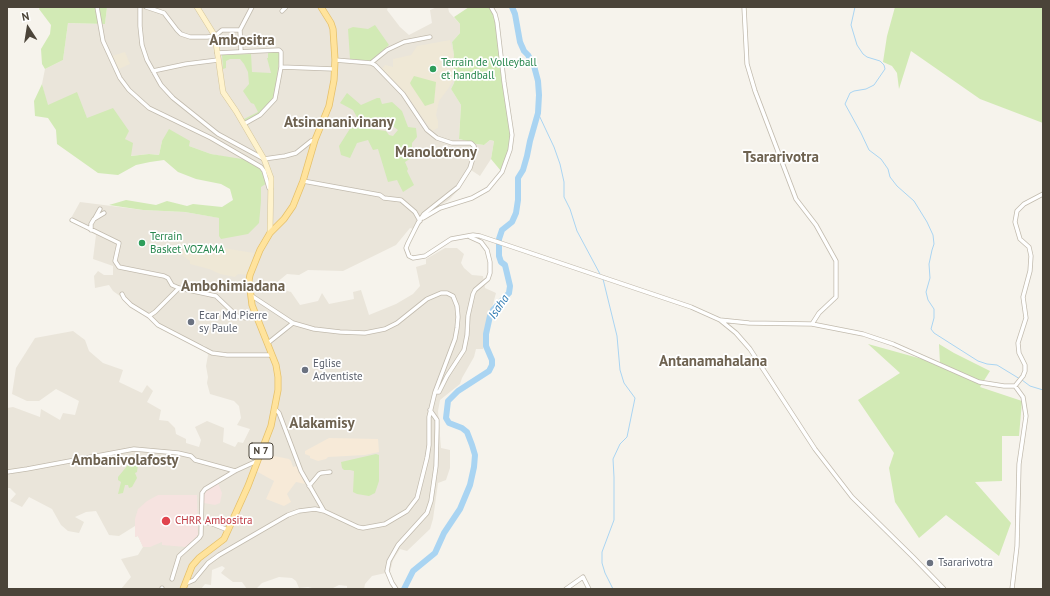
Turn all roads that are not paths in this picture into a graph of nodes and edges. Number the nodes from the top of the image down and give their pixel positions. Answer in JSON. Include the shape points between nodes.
{"nodes":[{"id":1,"x":97,"y":7,"type":"edge"},
{"id":2,"x":140,"y":7,"type":"edge"},
{"id":3,"x":146,"y":7,"type":"edge"},
{"id":4,"x":197,"y":7,"type":"edge"},
{"id":5,"x":252,"y":7,"type":"edge"},
{"id":6,"x":286,"y":7,"type":"edge"},
{"id":7,"x":321,"y":7,"type":"edge"},
{"id":8,"x":491,"y":7,"type":"edge"},
{"id":9,"x":744,"y":7,"type":"edge"},
{"id":10,"x":282,"y":11,"type":"dead end"},
{"id":11,"x":240,"y":30,"type":"junction"},
{"id":12,"x":215,"y":36,"type":"junction"},
{"id":13,"x":430,"y":37,"type":"dead end"},
{"id":14,"x":241,"y":52,"type":"junction"},
{"id":15,"x":218,"y":53,"type":"junction"},
{"id":16,"x":218,"y":60,"type":"junction"},
{"id":17,"x":335,"y":60,"type":"junction"},
{"id":18,"x":371,"y":63,"type":"junction"},
{"id":19,"x":281,"y":67,"type":"junction"},
{"id":20,"x":334,"y":69,"type":"junction"},
{"id":21,"x":152,"y":71,"type":"junction"},
{"id":22,"x":244,"y":124,"type":"junction"},
{"id":23,"x":315,"y":140,"type":"junction"},
{"id":24,"x":264,"y":160,"type":"junction"},
{"id":25,"x":303,"y":181,"type":"junction"},
{"id":26,"x":272,"y":189,"type":"junction"},
{"id":27,"x":1043,"y":194,"type":"edge"},
{"id":28,"x":100,"y":209,"type":"dead end"},
{"id":29,"x":104,"y":213,"type":"dead end"},
{"id":30,"x":94,"y":219,"type":"junction"},
{"id":31,"x":72,"y":220,"type":"dead end"},
{"id":32,"x":420,"y":220,"type":"junction"},
{"id":33,"x":91,"y":230,"type":"junction"},
{"id":34,"x":270,"y":233,"type":"junction"},
{"id":35,"x":467,"y":236,"type":"junction"},
{"id":36,"x":179,"y":288,"type":"junction"},
{"id":37,"x":122,"y":294,"type":"dead end"},
{"id":38,"x":252,"y":296,"type":"junction"},
{"id":39,"x":149,"y":316,"type":"junction"},
{"id":40,"x":256,"y":316,"type":"junction"},
{"id":41,"x":720,"y":320,"type":"junction"},
{"id":42,"x":293,"y":323,"type":"junction"},
{"id":43,"x":812,"y":324,"type":"junction"},
{"id":44,"x":268,"y":343,"type":"junction"},
{"id":45,"x":272,"y":356,"type":"junction"},
{"id":46,"x":1015,"y":386,"type":"junction"},
{"id":47,"x":435,"y":392,"type":"junction"},
{"id":48,"x":275,"y":409,"type":"junction"},
{"id":49,"x":430,"y":410,"type":"junction"},
{"id":50,"x":257,"y":461,"type":"junction"},
{"id":51,"x":235,"y":471,"type":"junction"},
{"id":52,"x":7,"y":472,"type":"edge"},
{"id":53,"x":330,"y":472,"type":"dead end"},
{"id":54,"x":309,"y":486,"type":"junction"},
{"id":55,"x":324,"y":511,"type":"junction"},
{"id":56,"x":202,"y":522,"type":"junction"},
{"id":57,"x":228,"y":530,"type":"junction"},
{"id":58,"x":172,"y":579,"type":"dead end"},
{"id":59,"x":184,"y":586,"type":"edge"},
{"id":60,"x":396,"y":588,"type":"edge"},
{"id":61,"x":566,"y":589,"type":"edge"},
{"id":62,"x":590,"y":589,"type":"edge"},
{"id":63,"x":944,"y":589,"type":"edge"},
{"id":64,"x":1012,"y":589,"type":"edge"}],
"edges":[{"from":1,"to":26,"type":"street","via":[[104,41],[120,78],[129,90],[149,108],[211,138],[261,167],[269,188]]},
{"from":2,"to":21,"type":"street","via":[[142,45]]},
{"from":3,"to":12,"type":"street","via":[[164,13],[181,34],[190,37]]},
{"from":4,"to":12,"type":"street"},
{"from":5,"to":11,"type":"street"},
{"from":6,"to":10,"type":"street"},
{"from":7,"to":17,"type":"main road","number":"N 7","via":[[333,29]]},
{"from":8,"to":32,"type":"street","via":[[497,22],[512,135],[510,150],[502,172],[488,189],[472,198],[440,208]]},
{"from":9,"to":43,"type":"street","via":[[746,64],[755,91],[796,199],[816,225],[836,261],[836,297],[819,313]]},
{"from":11,"to":12,"type":"street","via":[[222,30]]},
{"from":11,"to":14,"type":"street"},
{"from":12,"to":15,"type":"street"},
{"from":13,"to":18,"type":"street","via":[[404,42],[387,50]]},
{"from":14,"to":15,"type":"street"},
{"from":14,"to":19,"type":"street","via":[[279,50],[282,57]]},
{"from":15,"to":16,"type":"street"},
{"from":16,"to":21,"type":"street"},
{"from":16,"to":22,"type":"street","via":[[223,92]]},
{"from":17,"to":18,"type":"street"},
{"from":17,"to":20,"type":"main road","number":"N 7"},
{"from":18,"to":32,"type":"street","via":[[403,94],[427,130],[437,138],[452,143],[471,143],[474,146],[470,168],[458,187]]},
{"from":19,"to":20,"type":"street"},
{"from":19,"to":22,"type":"street","via":[[275,99],[260,115]]},
{"from":20,"to":23,"type":"main road","number":"N 7","via":[[329,106]]},
{"from":21,"to":24,"type":"street","via":[[173,98],[218,134]]},
{"from":22,"to":24,"type":"street"},
{"from":23,"to":24,"type":"street","via":[[296,153]]},
{"from":23,"to":25,"type":"main road","number":"N 7"},
{"from":24,"to":26,"type":"street"},
{"from":25,"to":32,"type":"street","via":[[401,200]]},
{"from":25,"to":34,"type":"main road","number":"N 7","via":[[290,212]]},
{"from":26,"to":34,"type":"street"},
{"from":27,"to":46,"type":"street","via":[[1024,204],[1017,211],[1015,222],[1020,239],[1029,247],[1031,256],[1023,297],[1026,318],[1018,343],[1025,371]]},
{"from":28,"to":30,"type":"street"},
{"from":29,"to":30,"type":"street"},
{"from":30,"to":33,"type":"street"},
{"from":31,"to":33,"type":"street"},
{"from":32,"to":35,"type":"street","via":[[406,248],[412,258],[425,256],[451,239]]},
{"from":33,"to":36,"type":"street","via":[[120,243],[115,261],[118,267],[164,276],[172,285]]},
{"from":34,"to":38,"type":"main road","number":"N 7","via":[[250,275]]},
{"from":35,"to":41,"type":"street","via":[[494,240],[691,307]]},
{"from":35,"to":47,"type":"street","via":[[481,242],[487,250],[490,273],[488,279],[473,294],[464,350],[439,392]]},
{"from":36,"to":39,"type":"street"},
{"from":36,"to":40,"type":"street","via":[[216,296],[237,316]]},
{"from":37,"to":39,"type":"street","via":[[131,305]]},
{"from":38,"to":40,"type":"main road","number":"N 7"},
{"from":38,"to":42,"type":"street"},
{"from":39,"to":45,"type":"street","via":[[171,333],[212,353]]},
{"from":40,"to":44,"type":"main road","number":"N 7"},
{"from":41,"to":43,"type":"street"},
{"from":41,"to":63,"type":"street","via":[[750,349],[815,449],[852,497]]},
{"from":42,"to":44,"type":"street"},
{"from":42,"to":47,"type":"street","via":[[314,329],[365,333],[385,329],[397,323],[427,299],[441,292],[447,293],[453,296],[458,317],[454,339]]},
{"from":43,"to":46,"type":"street","via":[[863,334],[893,344],[979,382]]},
{"from":44,"to":45,"type":"main road","number":"N 7"},
{"from":45,"to":48,"type":"main road","number":"N 7","via":[[278,377]]},
{"from":46,"to":64,"type":"street","via":[[1023,398],[1026,416],[1019,464],[1018,546]]},
{"from":47,"to":49,"type":"street"},
{"from":48,"to":50,"type":"main road","number":"N 7"},
{"from":48,"to":54,"type":"street","via":[[279,413]]},
{"from":49,"to":55,"type":"street","via":[[427,458],[417,498],[407,511],[385,524],[363,528]]},
{"from":49,"to":60,"type":"street","via":[[437,420],[436,466],[431,501],[427,513],[398,545],[389,561],[387,571]]},
{"from":50,"to":51,"type":"street"},
{"from":50,"to":57,"type":"main road","number":"N 7"},
{"from":51,"to":52,"type":"street","via":[[178,453],[134,449]]},
{"from":51,"to":56,"type":"street","via":[[202,493]]},
{"from":53,"to":54,"type":"street","via":[[319,474]]},
{"from":54,"to":55,"type":"street"},
{"from":55,"to":59,"type":"street","via":[[315,509],[288,515],[219,555],[208,563],[194,580]]},
{"from":56,"to":57,"type":"street"},
{"from":56,"to":58,"type":"street","via":[[202,535],[179,556]]},
{"from":57,"to":59,"type":"main road","number":"N 7","via":[[224,539],[192,566]]},
{"from":61,"to":62,"type":"street","via":[[583,577]]}]}
